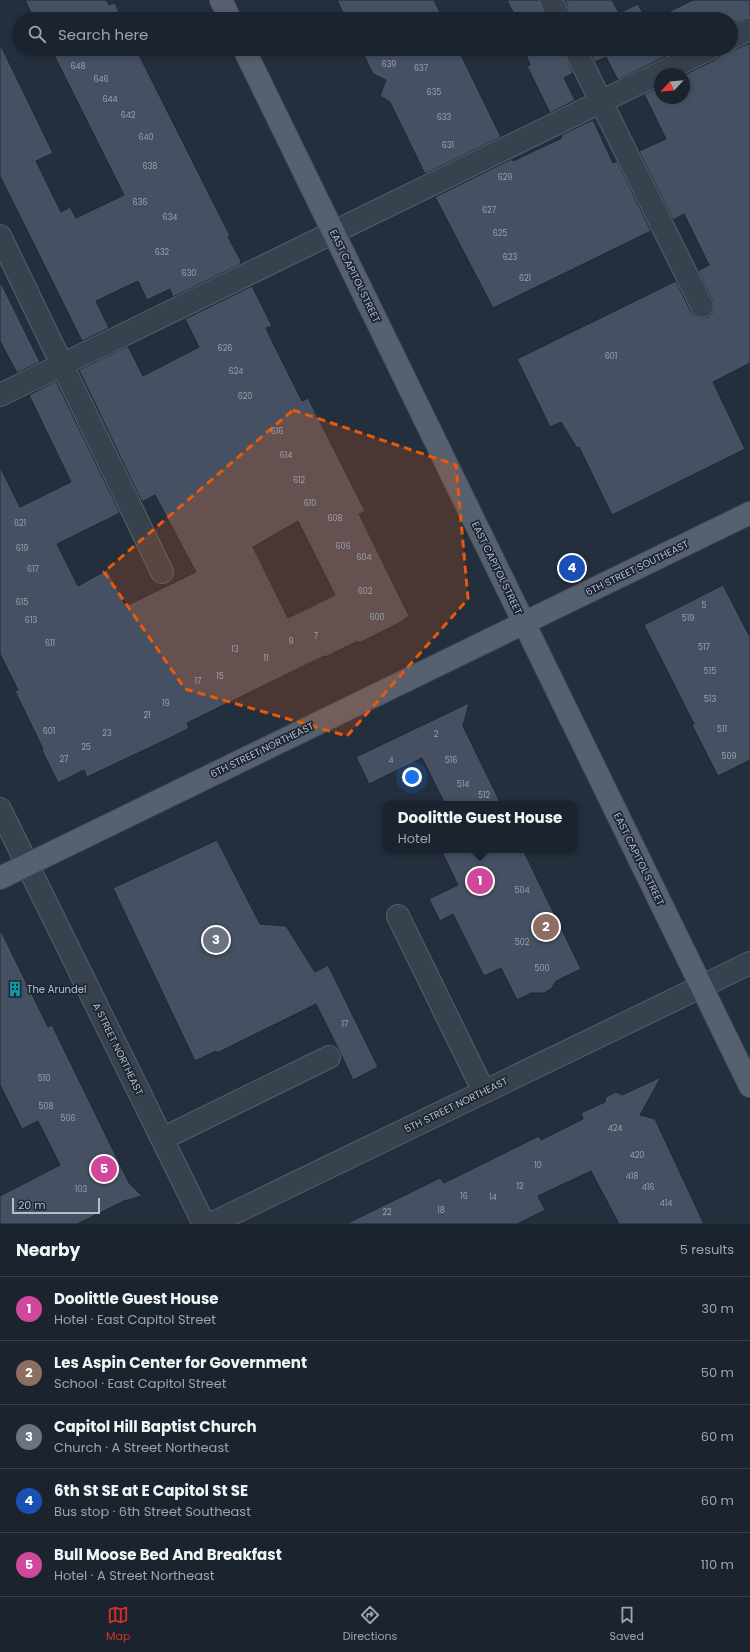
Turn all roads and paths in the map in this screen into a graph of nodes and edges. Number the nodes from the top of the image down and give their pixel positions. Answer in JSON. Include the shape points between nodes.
{"nodes":[{"id":1,"x":221,"y":0,"type":"edge"},
{"id":2,"x":551,"y":0,"type":"edge"},
{"id":3,"x":227,"y":12,"type":"edge"},
{"id":4,"x":557,"y":12,"type":"edge"},
{"id":5,"x":750,"y":29,"type":"edge"},
{"id":6,"x":738,"y":35,"type":"edge"},
{"id":7,"x":247,"y":56,"type":"edge"},
{"id":8,"x":578,"y":56,"type":"edge"},
{"id":9,"x":695,"y":56,"type":"edge"},
{"id":10,"x":601,"y":102,"type":"junction"},
{"id":11,"x":334,"y":232,"type":"junction"},
{"id":12,"x":0,"y":236,"type":"edge"},
{"id":13,"x":702,"y":306,"type":"dead end"},
{"id":14,"x":62,"y":364,"type":"junction"},
{"id":15,"x":0,"y":395,"type":"edge"},
{"id":16,"x":750,"y":513,"type":"edge"},
{"id":17,"x":162,"y":572,"type":"dead end"},
{"id":18,"x":524,"y":623,"type":"junction"},
{"id":19,"x":0,"y":809,"type":"edge"},
{"id":20,"x":27,"y":864,"type":"junction"},
{"id":21,"x":0,"y":878,"type":"edge"},
{"id":22,"x":398,"y":916,"type":"dead end"},
{"id":23,"x":750,"y":963,"type":"edge"},
{"id":24,"x":702,"y":986,"type":"junction"},
{"id":25,"x":328,"y":1057,"type":"dead end"},
{"id":26,"x":750,"y":1086,"type":"edge"},
{"id":27,"x":484,"y":1092,"type":"junction"},
{"id":28,"x":162,"y":1139,"type":"junction"},
{"id":29,"x":204,"y":1224,"type":"edge"},
{"id":30,"x":211,"y":1224,"type":"edge"}],
"edges":[{"from":1,"to":3,"type":"main road"},
{"from":2,"to":4,"type":"street"},
{"from":5,"to":6,"type":"street"},
{"from":7,"to":11,"type":"main road","name":"EAST CAPITOL STREET"},
{"from":8,"to":10,"type":"street"},
{"from":9,"to":10,"type":"street"},
{"from":10,"to":11,"type":"street"},
{"from":10,"to":13,"type":"street"},
{"from":11,"to":14,"type":"street"},
{"from":11,"to":18,"type":"main road","name":"EAST CAPITOL STREET"},
{"from":12,"to":14,"type":"street"},
{"from":14,"to":15,"type":"street"},
{"from":14,"to":17,"type":"street"},
{"from":16,"to":18,"type":"main road","name":"6TH STREET SOUTHEAST"},
{"from":18,"to":20,"type":"main road","name":"6TH STREET NORTHEAST"},
{"from":18,"to":24,"type":"main road","name":"EAST CAPITOL STREET"},
{"from":19,"to":20,"type":"street","name":"A STREET NORTHEAST"},
{"from":20,"to":21,"type":"main road","name":"6TH STREET NORTHEAST"},
{"from":20,"to":28,"type":"street","name":"A STREET NORTHEAST"},
{"from":22,"to":27,"type":"street"},
{"from":23,"to":24,"type":"street","name":"5TH STREET NORTHEAST"},
{"from":24,"to":26,"type":"main road","name":"EAST CAPITOL STREET"},
{"from":24,"to":27,"type":"street","name":"5TH STREET NORTHEAST"},
{"from":25,"to":28,"type":"street"},
{"from":27,"to":30,"type":"street","name":"5TH STREET NORTHEAST"},
{"from":28,"to":29,"type":"street","name":"A STREET NORTHEAST"}]}
